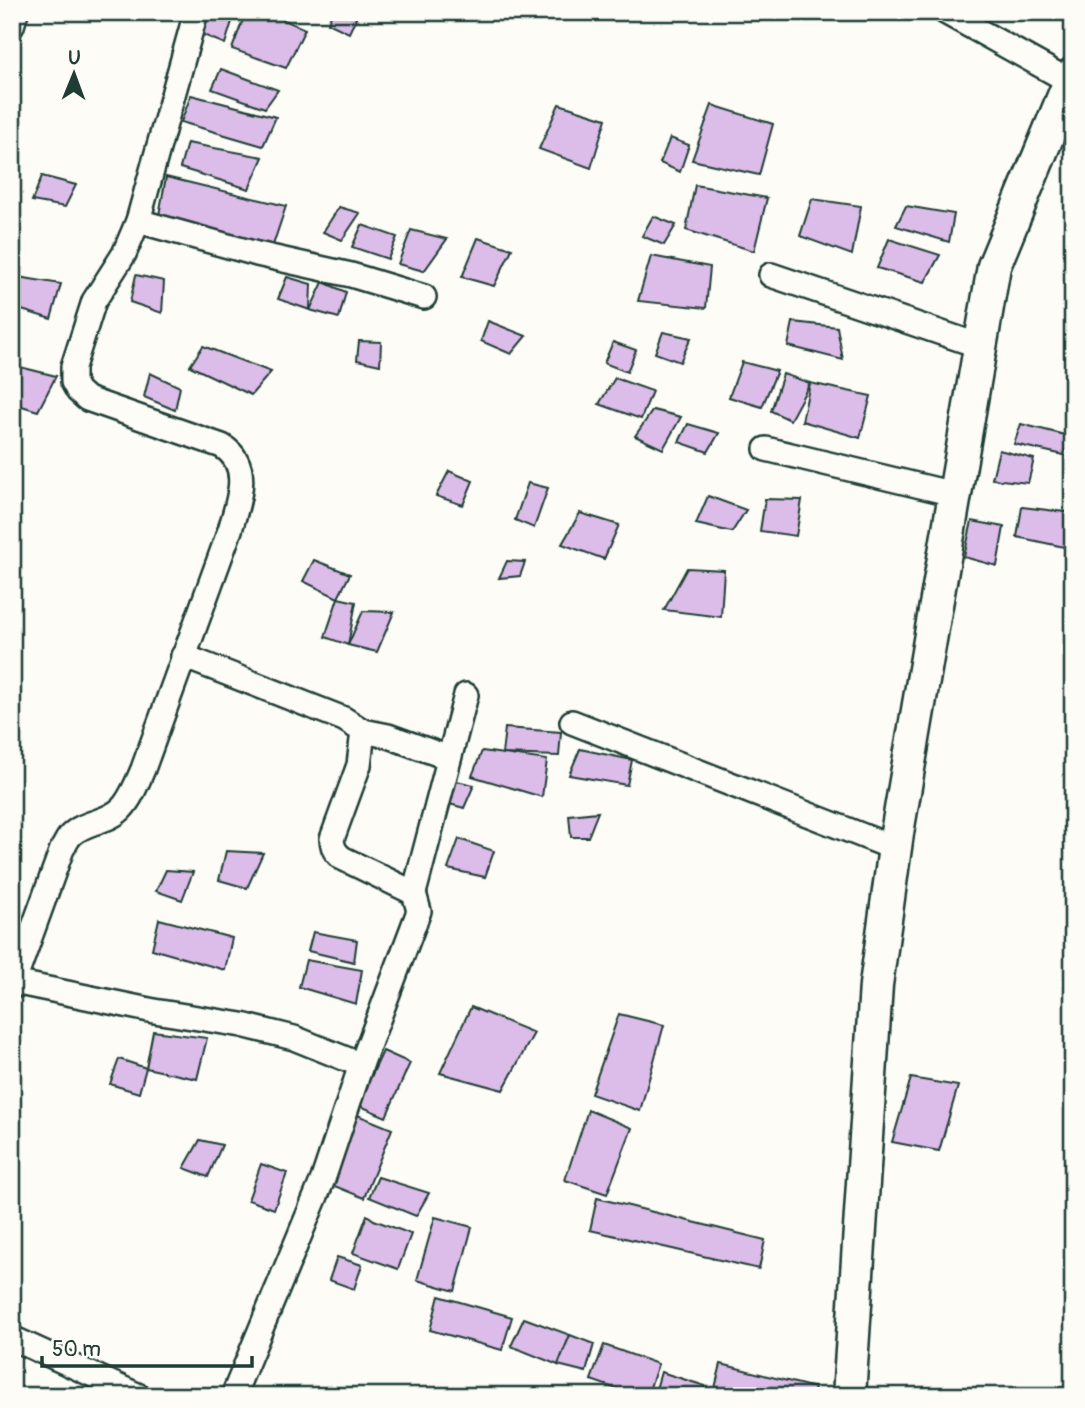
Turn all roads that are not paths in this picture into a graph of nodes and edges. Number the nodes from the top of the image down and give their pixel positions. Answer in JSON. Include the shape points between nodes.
{"nodes":[{"id":1,"x":16,"y":12,"type":"edge"},
{"id":2,"x":196,"y":12,"type":"edge"},
{"id":3,"x":945,"y":12,"type":"edge"},
{"id":4,"x":12,"y":26,"type":"edge"},
{"id":5,"x":1071,"y":78,"type":"edge"},
{"id":6,"x":138,"y":221,"type":"junction"},
{"id":7,"x":771,"y":275,"type":"dead end"},
{"id":8,"x":424,"y":297,"type":"dead end"},
{"id":9,"x":980,"y":346,"type":"junction"},
{"id":10,"x":766,"y":449,"type":"dead end"},
{"id":11,"x":954,"y":494,"type":"junction"},
{"id":12,"x":183,"y":656,"type":"junction"},
{"id":13,"x":466,"y":695,"type":"dead end"},
{"id":14,"x":572,"y":722,"type":"dead end"},
{"id":15,"x":363,"y":731,"type":"junction"},
{"id":16,"x":449,"y":758,"type":"junction"},
{"id":17,"x":894,"y":848,"type":"junction"},
{"id":18,"x":414,"y":893,"type":"junction"},
{"id":19,"x":13,"y":984,"type":"edge"},
{"id":20,"x":361,"y":1065,"type":"junction"},
{"id":21,"x":12,"y":1338,"type":"edge"},
{"id":22,"x":139,"y":1396,"type":"edge"},
{"id":23,"x":233,"y":1396,"type":"edge"},
{"id":24,"x":849,"y":1396,"type":"edge"}],
"edges":[{"from":1,"to":4,"type":"street"},
{"from":2,"to":6,"type":"street"},
{"from":3,"to":5,"type":"street"},
{"from":5,"to":9,"type":"street","via":[[994,266]]},
{"from":6,"to":8,"type":"street"},
{"from":6,"to":12,"type":"street","via":[[124,254],[94,301],[73,367],[73,382],[87,399],[222,446],[233,452],[238,462],[240,495]]},
{"from":7,"to":9,"type":"street"},
{"from":9,"to":11,"type":"street"},
{"from":10,"to":11,"type":"street"},
{"from":11,"to":17,"type":"street"},
{"from":12,"to":15,"type":"street","via":[[344,719]]},
{"from":12,"to":19,"type":"street","via":[[132,794],[108,819],[71,834],[62,849]]},
{"from":13,"to":16,"type":"street"},
{"from":14,"to":17,"type":"street"},
{"from":15,"to":16,"type":"street"},
{"from":15,"to":18,"type":"street","via":[[359,765],[332,847],[342,858]]},
{"from":16,"to":18,"type":"street"},
{"from":17,"to":24,"type":"street","via":[[876,985]]},
{"from":18,"to":20,"type":"street","via":[[419,911],[415,928]]},
{"from":19,"to":20,"type":"street","via":[[242,1025],[293,1038]]},
{"from":20,"to":23,"type":"street","via":[[323,1179]]},
{"from":21,"to":22,"type":"street"}]}
